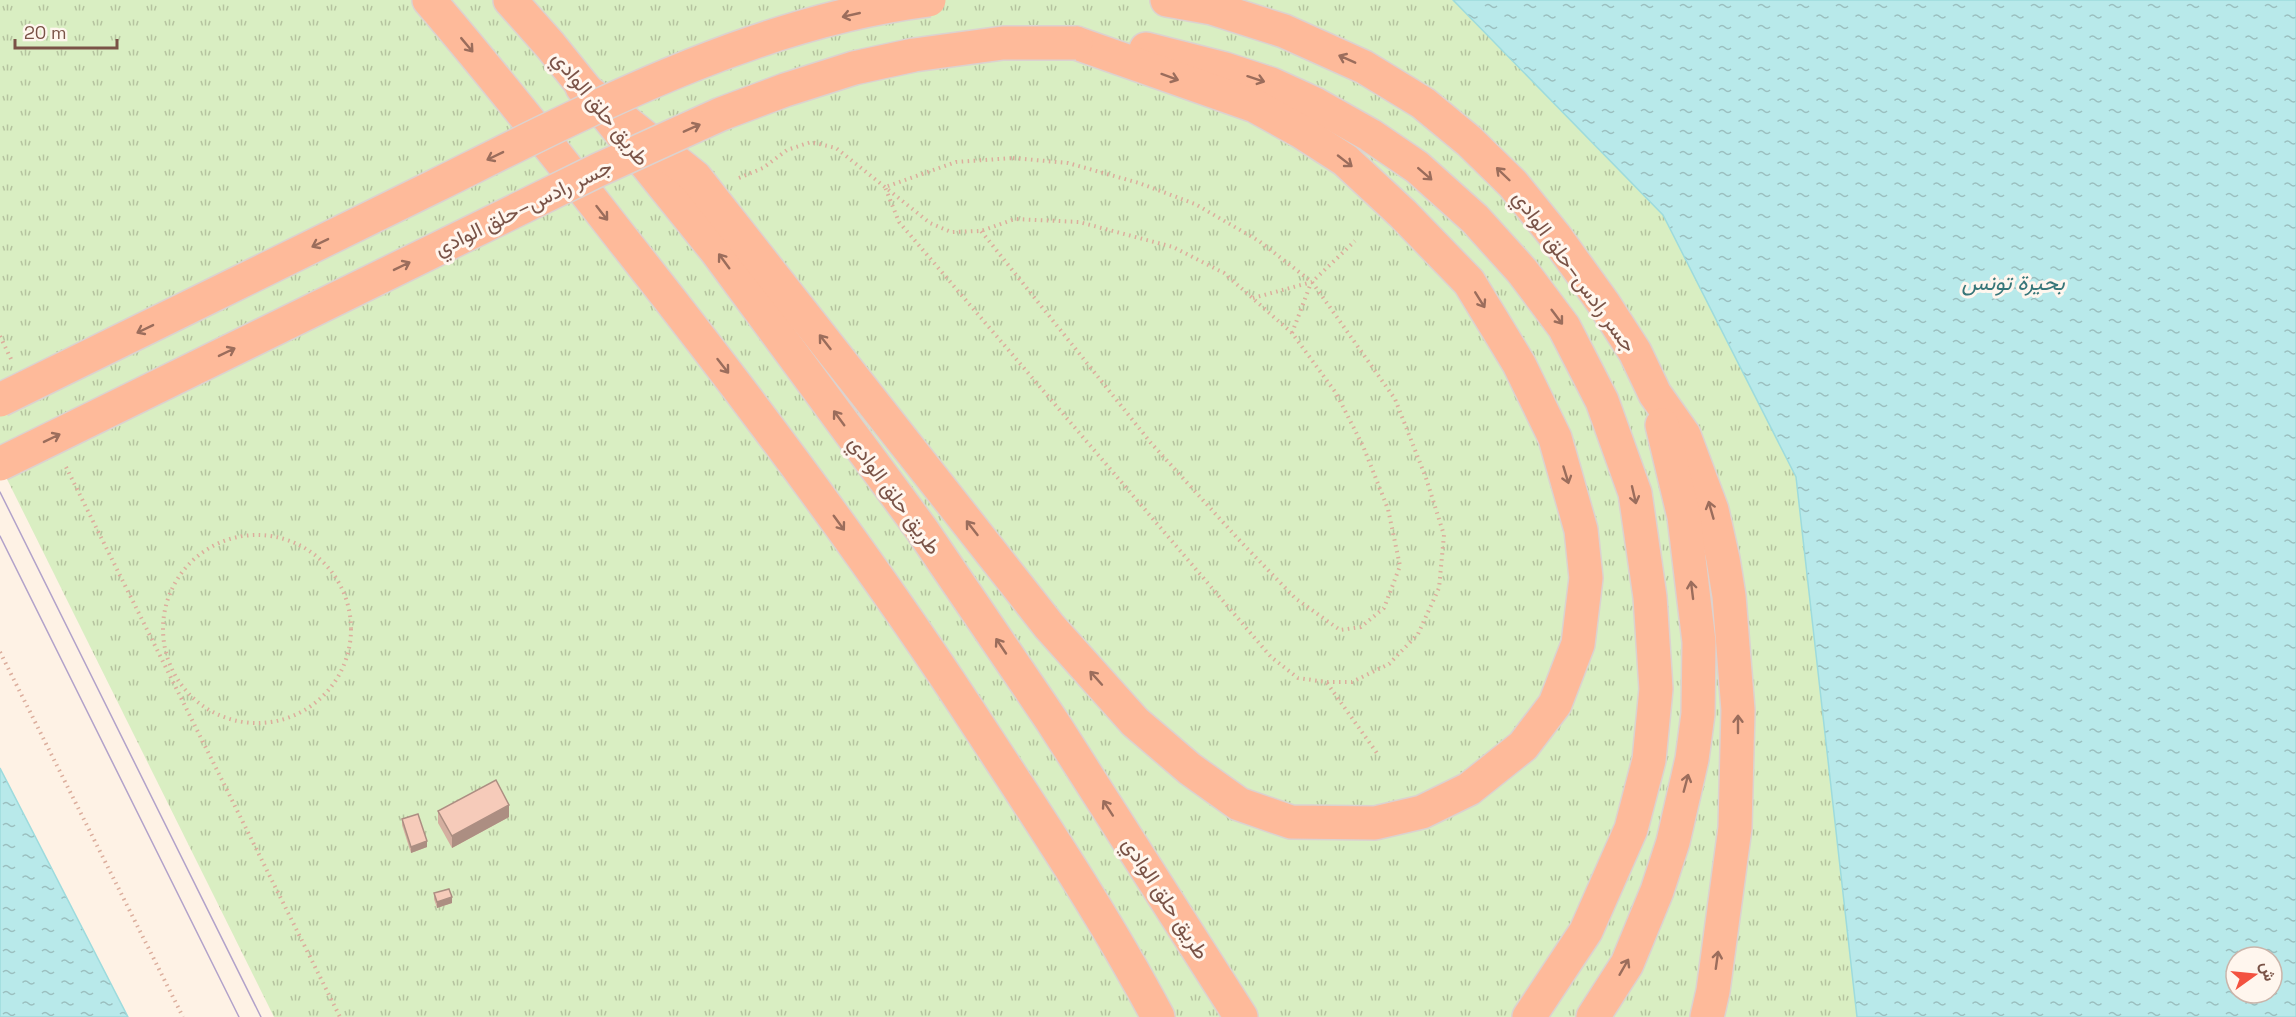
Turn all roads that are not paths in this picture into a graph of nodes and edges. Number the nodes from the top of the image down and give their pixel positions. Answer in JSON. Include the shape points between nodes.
{"nodes":[{"id":1,"x":429,"y":0,"type":"edge"},
{"id":2,"x":510,"y":0,"type":"edge"},
{"id":3,"x":929,"y":0,"type":"edge"},
{"id":4,"x":1167,"y":0,"type":"edge"},
{"id":5,"x":1076,"y":43,"type":"junction"},
{"id":6,"x":582,"y":87,"type":"junction"},
{"id":7,"x":1655,"y":394,"type":"junction"},
{"id":8,"x":0,"y":400,"type":"edge"},
{"id":9,"x":0,"y":464,"type":"edge"},
{"id":10,"x":1158,"y":1017,"type":"edge"},
{"id":11,"x":1241,"y":1017,"type":"edge"},
{"id":12,"x":1529,"y":1017,"type":"edge"},
{"id":13,"x":1593,"y":1017,"type":"edge"},
{"id":14,"x":1707,"y":1017,"type":"edge"}],
"edges":[{"from":1,"to":10,"type":"highway","one_way":true,"via":[[735,381],[854,542],[1024,794]]},
{"from":2,"to":6,"type":"highway","name":"طريق حلق الوادي"},
{"from":3,"to":8,"type":"highway","one_way":true,"bridge":true,"via":[[845,16],[769,38],[668,75],[567,120]]},
{"from":7,"to":4,"type":"highway","name":"جسر رادس–حلق الوادي","one_way":true,"via":[[1635,352],[1555,236],[1513,184],[1423,103],[1364,67],[1284,31],[1212,8]]},
{"from":5,"to":6,"type":"highway","one_way":true,"via":[[1255,106],[1345,160],[1469,282],[1520,364],[1555,438],[1581,530],[1586,578],[1578,644],[1555,704],[1523,746],[1469,789],[1422,812],[1375,823],[1291,822],[1239,804],[1135,722],[1049,626],[695,177]]},
{"from":9,"to":5,"type":"highway","name":"جسر رادس–حلق الوادي","one_way":true,"bridge":true,"via":[[588,175],[721,114],[844,71],[914,55],[1003,43]]},
{"from":5,"to":12,"type":"highway","one_way":true,"via":[[1155,50],[1271,84],[1370,135],[1418,167],[1475,219],[1522,271],[1564,327],[1602,401],[1635,493],[1650,597],[1656,689],[1649,760],[1631,829],[1586,931]]},
{"from":11,"to":6,"type":"highway","name":"طريق حلق الوادي","one_way":true,"via":[[1052,721],[922,530],[717,252]]},
{"from":13,"to":7,"type":"highway","one_way":true,"via":[[1627,964],[1657,891],[1673,842],[1698,714],[1699,642],[1683,517]]},
{"from":14,"to":7,"type":"highway","one_way":true,"via":[[1735,828],[1738,710],[1729,596],[1712,510],[1684,435]]}]}
